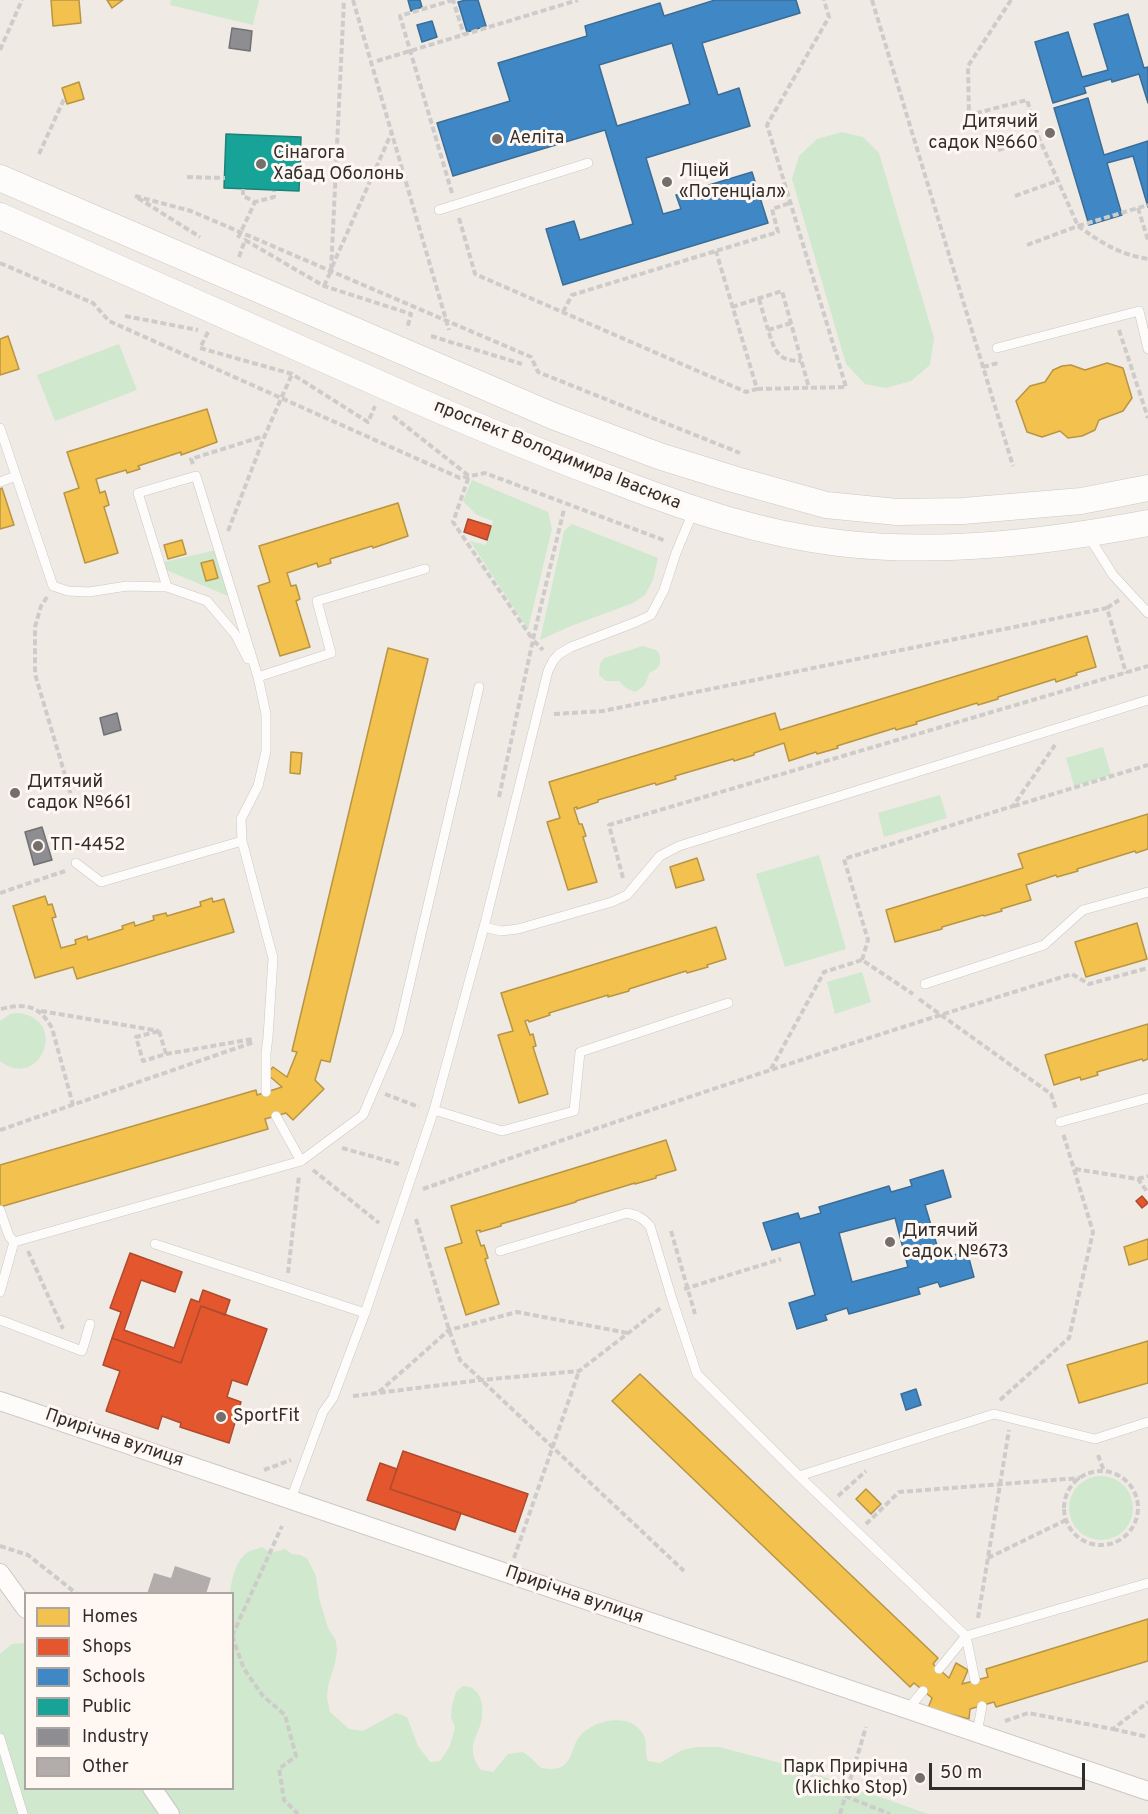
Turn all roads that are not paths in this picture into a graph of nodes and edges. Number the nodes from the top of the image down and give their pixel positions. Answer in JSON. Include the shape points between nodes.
{"nodes":[{"id":1,"x":588,"y":163,"type":"dead end"},
{"id":2,"x":0,"y":178,"type":"edge"},
{"id":3,"x":439,"y":210,"type":"dead end"},
{"id":4,"x":0,"y":216,"type":"edge"},
{"id":5,"x":997,"y":348,"type":"dead end"},
{"id":6,"x":1148,"y":349,"type":"edge"},
{"id":7,"x":0,"y":428,"type":"edge"},
{"id":8,"x":16,"y":476,"type":"junction"},
{"id":9,"x":0,"y":482,"type":"edge"},
{"id":10,"x":1148,"y":488,"type":"edge"},
{"id":11,"x":694,"y":510,"type":"junction"},
{"id":12,"x":1148,"y":523,"type":"edge"},
{"id":13,"x":1088,"y":535,"type":"junction"},
{"id":14,"x":425,"y":569,"type":"dead end"},
{"id":15,"x":166,"y":587,"type":"junction"},
{"id":16,"x":1148,"y":613,"type":"edge"},
{"id":17,"x":258,"y":677,"type":"junction"},
{"id":18,"x":479,"y":687,"type":"dead end"},
{"id":19,"x":1148,"y":700,"type":"edge"},
{"id":20,"x":242,"y":841,"type":"junction"},
{"id":21,"x":78,"y":865,"type":"road end"},
{"id":22,"x":1148,"y":892,"type":"edge"},
{"id":23,"x":484,"y":927,"type":"junction"},
{"id":24,"x":925,"y":984,"type":"dead end"},
{"id":25,"x":728,"y":1003,"type":"dead end"},
{"id":26,"x":266,"y":1092,"type":"dead end"},
{"id":27,"x":1148,"y":1098,"type":"edge"},
{"id":28,"x":434,"y":1110,"type":"junction"},
{"id":29,"x":276,"y":1116,"type":"dead end"},
{"id":30,"x":1060,"y":1122,"type":"road end"},
{"id":31,"x":301,"y":1161,"type":"junction"},
{"id":32,"x":0,"y":1210,"type":"edge"},
{"id":33,"x":18,"y":1241,"type":"junction"},
{"id":34,"x":154,"y":1244,"type":"dead end"},
{"id":35,"x":500,"y":1251,"type":"dead end"},
{"id":36,"x":0,"y":1292,"type":"edge"},
{"id":37,"x":365,"y":1313,"type":"junction"},
{"id":38,"x":0,"y":1320,"type":"edge"},
{"id":39,"x":90,"y":1324,"type":"dead end"},
{"id":40,"x":0,"y":1401,"type":"edge"},
{"id":41,"x":1148,"y":1422,"type":"edge"},
{"id":42,"x":799,"y":1476,"type":"junction"},
{"id":43,"x":291,"y":1499,"type":"junction"},
{"id":44,"x":0,"y":1573,"type":"edge"},
{"id":45,"x":1148,"y":1583,"type":"edge"},
{"id":46,"x":24,"y":1607,"type":"edge"},
{"id":47,"x":971,"y":1634,"type":"junction"},
{"id":48,"x":939,"y":1669,"type":"dead end"},
{"id":49,"x":975,"y":1680,"type":"dead end"},
{"id":50,"x":923,"y":1691,"type":"dead end"},
{"id":51,"x":982,"y":1706,"type":"dead end"},
{"id":52,"x":908,"y":1709,"type":"junction"},
{"id":53,"x":976,"y":1733,"type":"junction"},
{"id":54,"x":0,"y":1738,"type":"edge"},
{"id":55,"x":153,"y":1790,"type":"edge"},
{"id":56,"x":1148,"y":1791,"type":"edge"},
{"id":57,"x":23,"y":1814,"type":"edge"},
{"id":58,"x":170,"y":1814,"type":"edge"}],
"edges":[{"from":1,"to":3,"type":"lane"},
{"from":2,"to":10,"type":"main road","name":"проспект Володимира Івасюка","via":[[552,416],[659,456],[826,506],[897,512],[963,511],[1081,501]]},
{"from":4,"to":11,"type":"main road","name":"проспект Володимира Івасюка","via":[[464,420]]},
{"from":5,"to":6,"type":"lane","via":[[1139,311]]},
{"from":7,"to":8,"type":"lane"},
{"from":8,"to":9,"type":"lane"},
{"from":8,"to":15,"type":"lane","via":[[53,586],[89,592],[127,586]]},
{"from":11,"to":13,"type":"main road","name":"проспект Володимира Івасюка","via":[[768,532],[839,543],[912,548]]},
{"from":11,"to":23,"type":"lane","via":[[651,615],[571,647],[553,661]]},
{"from":12,"to":13,"type":"main road","name":"проспект Володимира Івасюка"},
{"from":13,"to":16,"type":"lane","via":[[1113,574]]},
{"from":14,"to":17,"type":"lane","via":[[317,601],[331,653]]},
{"from":15,"to":17,"type":"lane","via":[[207,601],[235,634]]},
{"from":15,"to":17,"type":"lane","via":[[138,493],[196,476]]},
{"from":17,"to":20,"type":"lane","via":[[266,714],[266,751],[258,786],[241,819]]},
{"from":18,"to":31,"type":"lane","via":[[398,1033],[363,1115]]},
{"from":19,"to":23,"type":"lane","via":[[679,846],[660,856],[627,895],[612,902],[518,929]]},
{"from":20,"to":21,"type":"lane","via":[[101,882]]},
{"from":20,"to":26,"type":"lane","via":[[273,958]]},
{"from":22,"to":24,"type":"lane","via":[[1083,910],[1044,945]]},
{"from":23,"to":28,"type":"lane"},
{"from":25,"to":28,"type":"lane","via":[[580,1052],[574,1111],[502,1131]]},
{"from":27,"to":30,"type":"lane"},
{"from":28,"to":37,"type":"lane"},
{"from":29,"to":31,"type":"lane"},
{"from":31,"to":33,"type":"lane"},
{"from":32,"to":33,"type":"lane","via":[[9,1236]]},
{"from":33,"to":36,"type":"lane"},
{"from":34,"to":37,"type":"lane"},
{"from":35,"to":42,"type":"lane","via":[[627,1213],[645,1220],[651,1226],[697,1374]]},
{"from":37,"to":43,"type":"lane"},
{"from":38,"to":39,"type":"lane","via":[[82,1351]]},
{"from":40,"to":43,"type":"street","name":"Прирічна вулиця"},
{"from":41,"to":42,"type":"lane","via":[[1095,1439],[994,1414]]},
{"from":42,"to":47,"type":"lane"},
{"from":43,"to":52,"type":"street","name":"Прирічна вулиця"},
{"from":44,"to":46,"type":"street"},
{"from":45,"to":47,"type":"lane"},
{"from":47,"to":48,"type":"lane"},
{"from":47,"to":49,"type":"lane"},
{"from":50,"to":52,"type":"lane"},
{"from":51,"to":53,"type":"lane"},
{"from":52,"to":53,"type":"street","name":"Прирічна вулиця"},
{"from":53,"to":56,"type":"street","name":"Прирічна вулиця"},
{"from":54,"to":57,"type":"lane"},
{"from":55,"to":58,"type":"street"}]}
